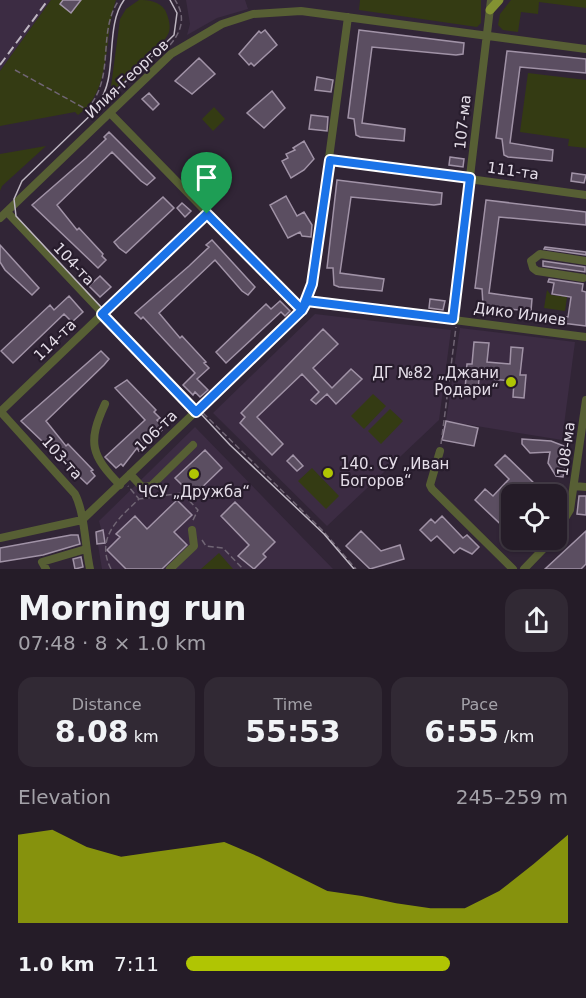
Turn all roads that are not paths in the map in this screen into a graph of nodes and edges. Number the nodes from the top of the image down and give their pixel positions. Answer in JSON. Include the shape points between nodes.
{"nodes":[{"id":1,"x":499,"y":0,"type":"edge"},
{"id":2,"x":491,"y":5,"type":"edge"},
{"id":3,"x":348,"y":18,"type":"junction"},
{"id":4,"x":486,"y":38,"type":"junction"},
{"id":5,"x":586,"y":49,"type":"edge"},
{"id":6,"x":110,"y":113,"type":"junction"},
{"id":7,"x":330,"y":160,"type":"junction"},
{"id":8,"x":470,"y":178,"type":"junction"},
{"id":9,"x":586,"y":195,"type":"edge"},
{"id":10,"x":7,"y":212,"type":"junction"},
{"id":11,"x":207,"y":214,"type":"junction"},
{"id":12,"x":0,"y":218,"type":"edge"},
{"id":13,"x":586,"y":261,"type":"edge"},
{"id":14,"x":583,"y":278,"type":"dead end"},
{"id":15,"x":307,"y":301,"type":"junction"},
{"id":16,"x":302,"y":310,"type":"junction"},
{"id":17,"x":102,"y":314,"type":"junction"},
{"id":18,"x":455,"y":319,"type":"junction"},
{"id":19,"x":586,"y":337,"type":"edge"},
{"id":20,"x":586,"y":400,"type":"edge"},
{"id":21,"x":105,"y":404,"type":"dead end"},
{"id":22,"x":0,"y":411,"type":"edge"},
{"id":23,"x":196,"y":412,"type":"junction"},
{"id":24,"x":193,"y":445,"type":"dead end"},
{"id":25,"x":440,"y":451,"type":"road end"},
{"id":26,"x":130,"y":474,"type":"junction"},
{"id":27,"x":120,"y":485,"type":"junction"},
{"id":28,"x":574,"y":486,"type":"junction"},
{"id":29,"x":586,"y":487,"type":"edge"},
{"id":30,"x":567,"y":515,"type":"edge"},
{"id":31,"x":82,"y":520,"type":"junction"},
{"id":32,"x":192,"y":530,"type":"dead end"},
{"id":33,"x":0,"y":538,"type":"edge"},
{"id":34,"x":86,"y":549,"type":"junction"},
{"id":35,"x":542,"y":550,"type":"edge"},
{"id":36,"x":46,"y":569,"type":"edge"},
{"id":37,"x":88,"y":569,"type":"edge"},
{"id":38,"x":170,"y":569,"type":"edge"},
{"id":39,"x":513,"y":569,"type":"edge"},
{"id":40,"x":524,"y":569,"type":"edge"}],
"edges":[{"from":1,"to":2,"type":"main road"},
{"from":2,"to":4,"type":"street","name":"107-ма"},
{"from":3,"to":4,"type":"street","name":"Илия Георгов"},
{"from":3,"to":6,"type":"street","name":"Илия Георгов","via":[[279,11],[222,24],[171,54]]},
{"from":3,"to":7,"type":"street","name":"106-та"},
{"from":4,"to":5,"type":"street","name":"Илия Георгов"},
{"from":4,"to":8,"type":"street","name":"107-ма"},
{"from":6,"to":10,"type":"street","name":"Илия Георгов"},
{"from":6,"to":11,"type":"street"},
{"from":7,"to":8,"type":"street","name":"111-та"},
{"from":7,"to":15,"type":"street","name":"106-та"},
{"from":8,"to":9,"type":"street","name":"111-та"},
{"from":8,"to":18,"type":"street","name":"107-ма"},
{"from":10,"to":12,"type":"street","name":"Илия Георгов"},
{"from":10,"to":17,"type":"street","name":"104-та"},
{"from":11,"to":16,"type":"street"},
{"from":11,"to":17,"type":"street","name":"114-та"},
{"from":13,"to":14,"type":"street","via":[[540,254],[531,261],[537,271]]},
{"from":15,"to":16,"type":"street","name":"106-та"},
{"from":15,"to":18,"type":"street","name":"Дико Илиев"},
{"from":16,"to":23,"type":"street","name":"106-та"},
{"from":17,"to":22,"type":"street","name":"114-та"},
{"from":17,"to":23,"type":"street","name":"104-та"},
{"from":18,"to":19,"type":"street","name":"Дико Илиев"},
{"from":20,"to":28,"type":"street","name":"108-ма"},
{"from":21,"to":27,"type":"street","via":[[95,428],[93,446],[102,466]]},
{"from":22,"to":31,"type":"street","name":"103-та","via":[[75,494]]},
{"from":23,"to":26,"type":"street","name":"106-та"},
{"from":24,"to":26,"type":"street","via":[[146,488]]},
{"from":25,"to":39,"type":"street","via":[[432,489]]},
{"from":26,"to":27,"type":"street","name":"106-та"},
{"from":27,"to":31,"type":"street","name":"106-та"},
{"from":28,"to":29,"type":"street"},
{"from":28,"to":30,"type":"street","name":"108-ма"},
{"from":31,"to":33,"type":"street"},
{"from":31,"to":34,"type":"street","name":"103-та"},
{"from":32,"to":38,"type":"street","via":[[194,546]]},
{"from":34,"to":36,"type":"street","via":[[42,562]]},
{"from":34,"to":37,"type":"street","name":"103-та"},
{"from":35,"to":40,"type":"street"}]}
